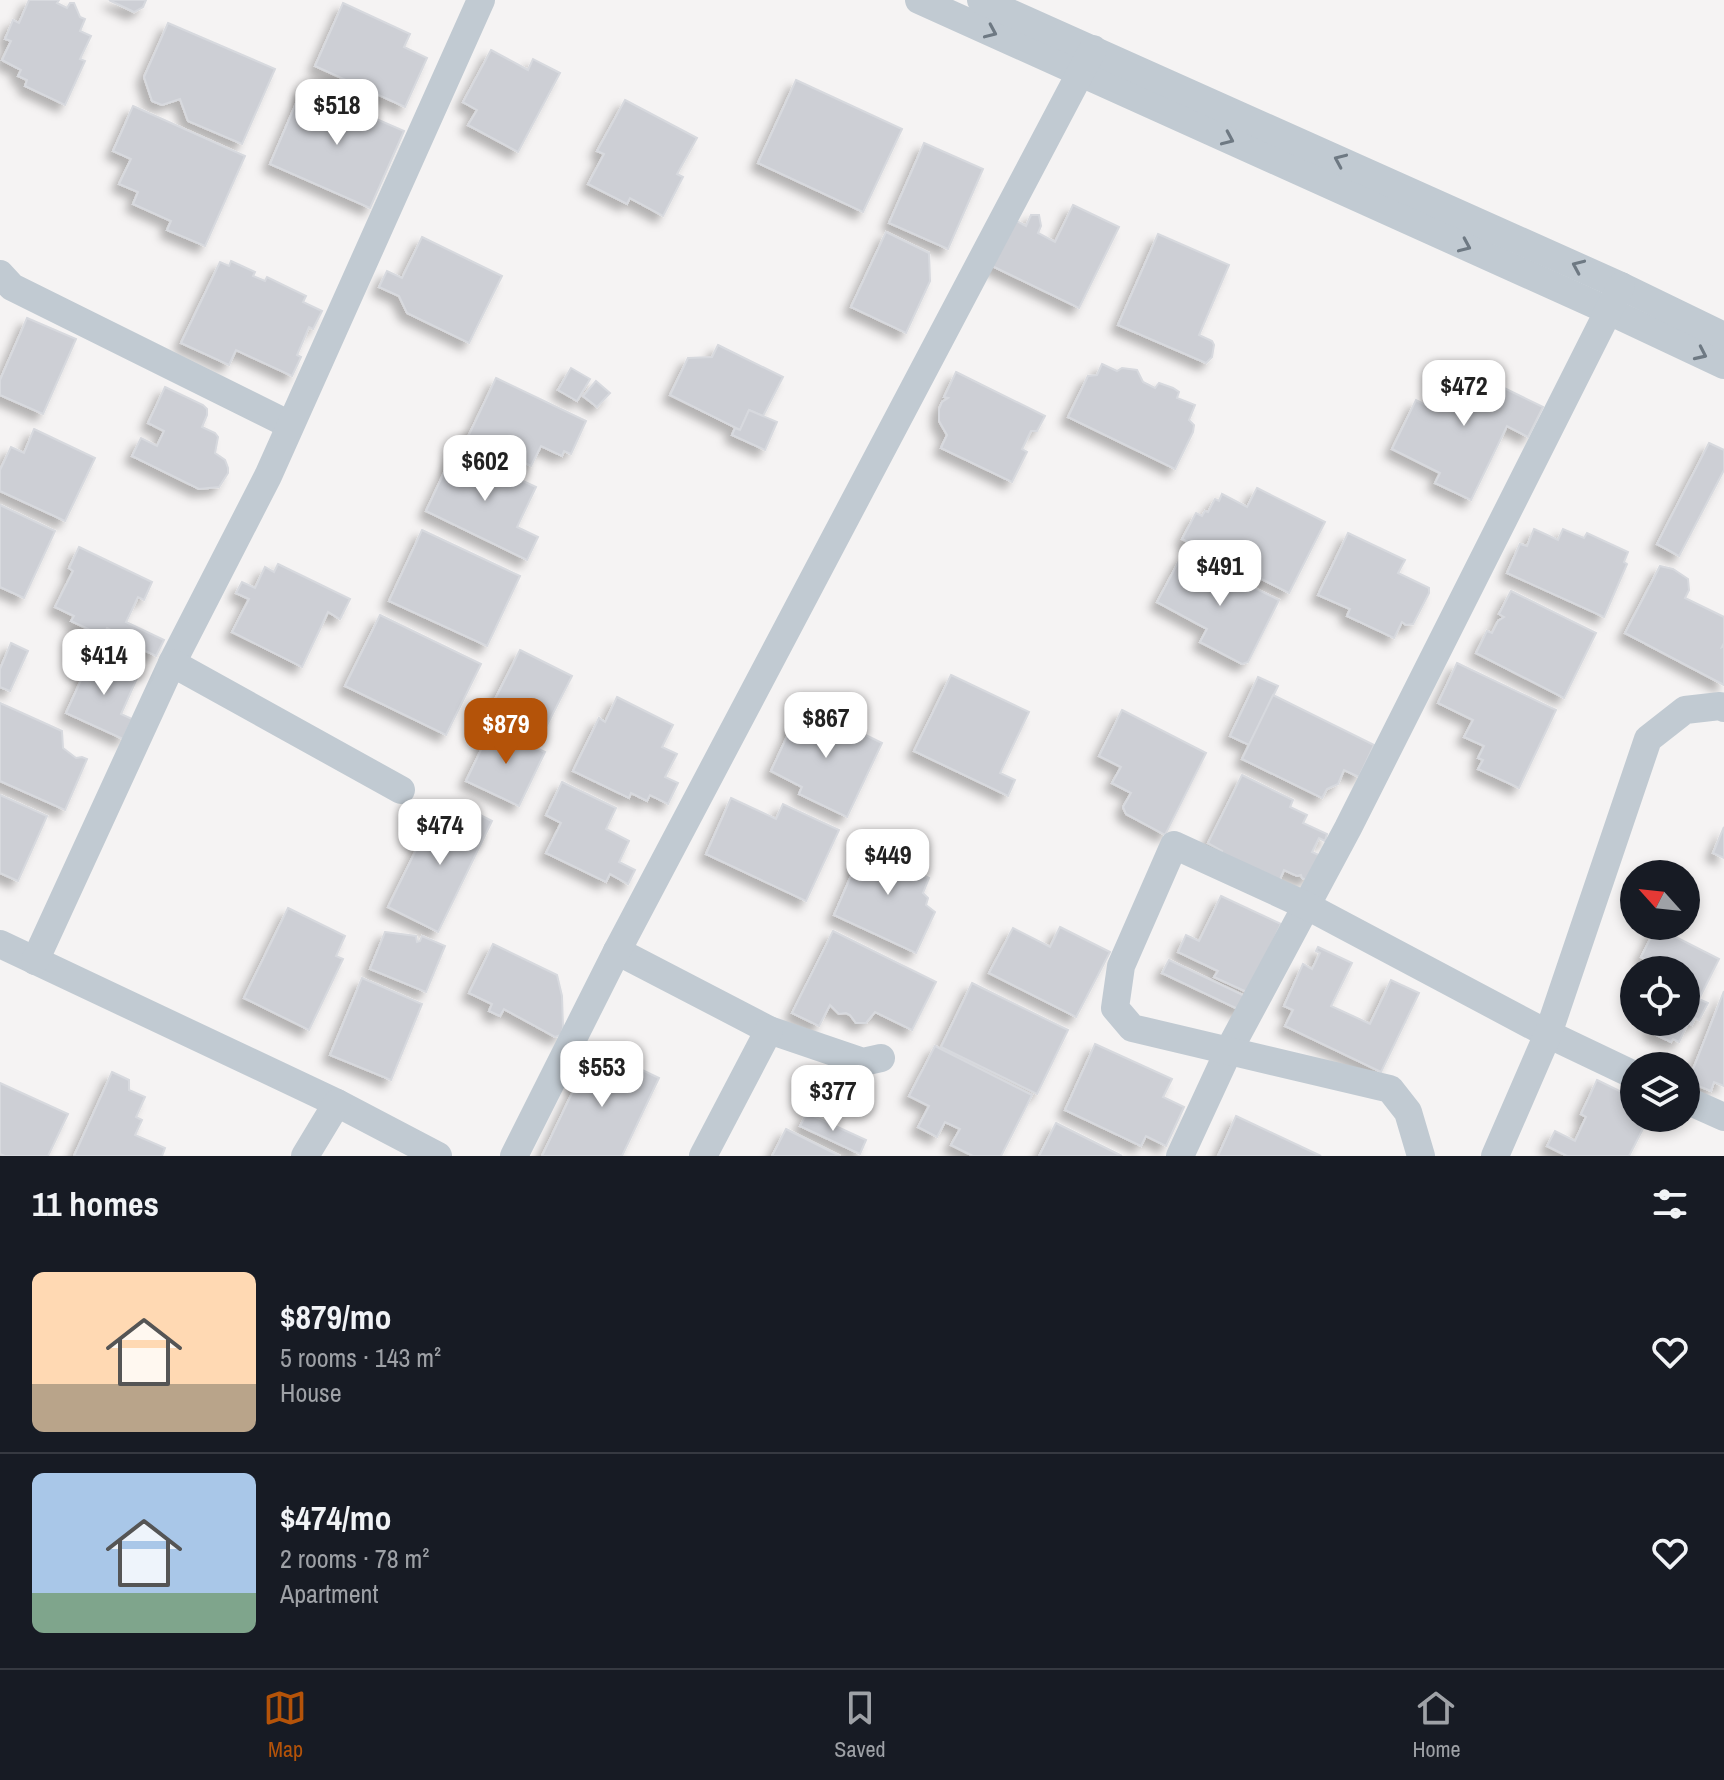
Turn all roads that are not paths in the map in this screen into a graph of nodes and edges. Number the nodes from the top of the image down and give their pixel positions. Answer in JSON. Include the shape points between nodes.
{"nodes":[{"id":1,"x":481,"y":0,"type":"edge"},
{"id":2,"x":919,"y":0,"type":"edge"},
{"id":3,"x":981,"y":0,"type":"edge"},
{"id":4,"x":1087,"y":61,"type":"junction"},
{"id":5,"x":4,"y":290,"type":"edge"},
{"id":6,"x":1615,"y":298,"type":"junction"},
{"id":7,"x":1724,"y":336,"type":"edge"},
{"id":8,"x":1724,"y":365,"type":"edge"},
{"id":9,"x":290,"y":425,"type":"junction"},
{"id":10,"x":172,"y":663,"type":"junction"},
{"id":11,"x":1724,"y":708,"type":"edge"},
{"id":12,"x":401,"y":790,"type":"dead end"},
{"id":13,"x":1307,"y":906,"type":"junction"},
{"id":14,"x":0,"y":944,"type":"edge"},
{"id":15,"x":617,"y":951,"type":"junction"},
{"id":16,"x":35,"y":961,"type":"junction"},
{"id":17,"x":769,"y":1030,"type":"junction"},
{"id":18,"x":1548,"y":1034,"type":"junction"},
{"id":19,"x":1229,"y":1050,"type":"junction"},
{"id":20,"x":881,"y":1058,"type":"dead end"},
{"id":21,"x":1620,"y":1068,"type":"edge"},
{"id":22,"x":337,"y":1103,"type":"junction"},
{"id":23,"x":1700,"y":1106,"type":"edge"},
{"id":24,"x":1724,"y":1117,"type":"edge"},
{"id":25,"x":305,"y":1156,"type":"edge"},
{"id":26,"x":438,"y":1156,"type":"edge"},
{"id":27,"x":514,"y":1156,"type":"edge"},
{"id":28,"x":703,"y":1156,"type":"edge"},
{"id":29,"x":1180,"y":1156,"type":"edge"},
{"id":30,"x":1421,"y":1156,"type":"edge"},
{"id":31,"x":1495,"y":1156,"type":"edge"}],
"edges":[{"from":1,"to":9,"type":"street"},
{"from":2,"to":4,"type":"street","one_way":true},
{"from":3,"to":4,"type":"street"},
{"from":4,"to":6,"type":"street"},
{"from":4,"to":15,"type":"street"},
{"from":5,"to":9,"type":"street"},
{"from":6,"to":7,"type":"street"},
{"from":6,"to":8,"type":"street","one_way":true},
{"from":6,"to":13,"type":"street"},
{"from":9,"to":10,"type":"street"},
{"from":10,"to":12,"type":"street"},
{"from":10,"to":16,"type":"street"},
{"from":11,"to":18,"type":"street","via":[[1685,710],[1648,739]]},
{"from":13,"to":18,"type":"street"},
{"from":13,"to":19,"type":"street"},
{"from":13,"to":19,"type":"street","via":[[1174,845],[1121,966],[1115,1008],[1132,1028]]},
{"from":14,"to":16,"type":"street"},
{"from":15,"to":17,"type":"street"},
{"from":15,"to":27,"type":"street"},
{"from":16,"to":22,"type":"street"},
{"from":17,"to":20,"type":"street","via":[[863,1062]]},
{"from":17,"to":28,"type":"street"},
{"from":18,"to":21,"type":"street"},
{"from":18,"to":31,"type":"street"},
{"from":19,"to":29,"type":"street"},
{"from":19,"to":30,"type":"street","via":[[1390,1089],[1408,1112]]},
{"from":22,"to":25,"type":"street"},
{"from":22,"to":26,"type":"street"},
{"from":23,"to":24,"type":"street"}]}
